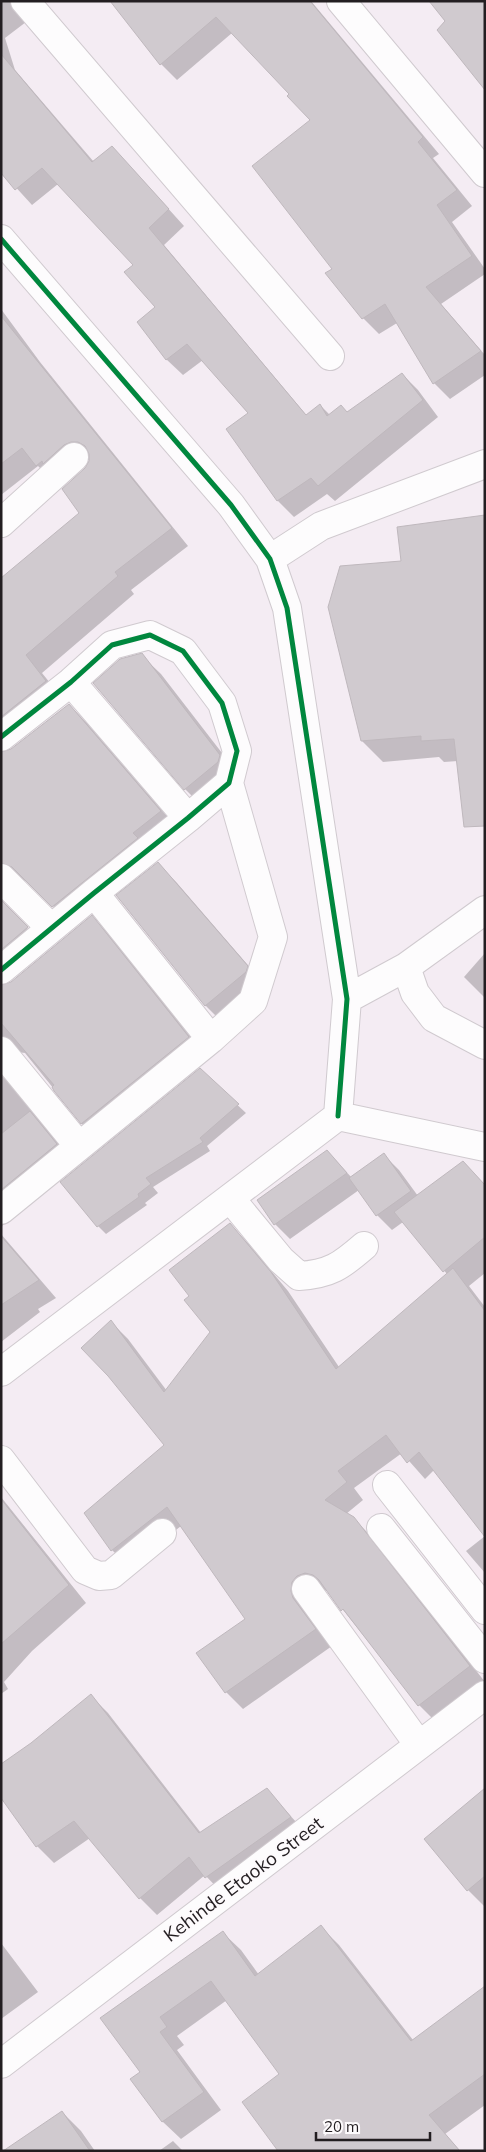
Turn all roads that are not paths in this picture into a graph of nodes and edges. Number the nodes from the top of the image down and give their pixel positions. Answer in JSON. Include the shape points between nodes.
{"nodes":[{"id":1,"x":25,"y":1,"type":"edge"},
{"id":2,"x":340,"y":1,"type":"edge"},
{"id":3,"x":485,"y":173,"type":"edge"},
{"id":4,"x":1,"y":239,"type":"edge"},
{"id":5,"x":330,"y":356,"type":"dead end"},
{"id":6,"x":74,"y":457,"type":"dead end"},
{"id":7,"x":485,"y":464,"type":"edge"},
{"id":8,"x":1,"y":523,"type":"edge"},
{"id":9,"x":270,"y":559,"type":"junction"},
{"id":10,"x":72,"y":682,"type":"junction"},
{"id":11,"x":1,"y":737,"type":"edge"},
{"id":12,"x":229,"y":783,"type":"junction"},
{"id":13,"x":188,"y":818,"type":"junction"},
{"id":14,"x":1,"y":878,"type":"edge"},
{"id":15,"x":94,"y":893,"type":"junction"},
{"id":16,"x":485,"y":910,"type":"edge"},
{"id":17,"x":51,"y":928,"type":"junction"},
{"id":18,"x":406,"y":967,"type":"junction"},
{"id":19,"x":1,"y":970,"type":"edge"},
{"id":20,"x":347,"y":999,"type":"junction"},
{"id":21,"x":211,"y":1039,"type":"junction"},
{"id":22,"x":485,"y":1046,"type":"edge"},
{"id":23,"x":1,"y":1051,"type":"edge"},
{"id":24,"x":338,"y":1116,"type":"junction"},
{"id":25,"x":79,"y":1146,"type":"junction"},
{"id":26,"x":485,"y":1147,"type":"edge"},
{"id":27,"x":230,"y":1198,"type":"junction"},
{"id":28,"x":1,"y":1210,"type":"edge"},
{"id":29,"x":364,"y":1246,"type":"dead end"},
{"id":30,"x":1,"y":1372,"type":"edge"},
{"id":31,"x":1,"y":1460,"type":"edge"},
{"id":32,"x":387,"y":1485,"type":"dead end"},
{"id":33,"x":381,"y":1528,"type":"dead end"},
{"id":34,"x":162,"y":1533,"type":"dead end"},
{"id":35,"x":306,"y":1589,"type":"dead end"},
{"id":36,"x":485,"y":1610,"type":"edge"},
{"id":37,"x":485,"y":1659,"type":"edge"},
{"id":38,"x":485,"y":1695,"type":"edge"},
{"id":39,"x":419,"y":1745,"type":"junction"},
{"id":40,"x":1,"y":2064,"type":"edge"}],
"edges":[{"from":1,"to":5,"type":"street"},
{"from":2,"to":3,"type":"street"},
{"from":4,"to":9,"type":"street","via":[[231,505]]},
{"from":6,"to":8,"type":"street"},
{"from":7,"to":9,"type":"street","via":[[321,526]]},
{"from":9,"to":20,"type":"street","via":[[287,608]]},
{"from":10,"to":11,"type":"street"},
{"from":10,"to":12,"type":"street","via":[[112,645],[150,635],[183,651],[222,702],[236,751]]},
{"from":10,"to":13,"type":"street"},
{"from":12,"to":13,"type":"street"},
{"from":12,"to":21,"type":"street","via":[[273,936],[253,1001]]},
{"from":13,"to":15,"type":"street"},
{"from":14,"to":17,"type":"street"},
{"from":15,"to":17,"type":"street"},
{"from":15,"to":21,"type":"street"},
{"from":16,"to":18,"type":"street"},
{"from":17,"to":19,"type":"street"},
{"from":18,"to":20,"type":"street"},
{"from":18,"to":22,"type":"street","via":[[416,993],[434,1018]]},
{"from":20,"to":24,"type":"street"},
{"from":21,"to":25,"type":"street"},
{"from":23,"to":25,"type":"street"},
{"from":24,"to":26,"type":"street"},
{"from":24,"to":27,"type":"street"},
{"from":25,"to":28,"type":"street"},
{"from":27,"to":29,"type":"street","via":[[281,1260],[299,1276],[317,1275],[342,1265]]},
{"from":27,"to":30,"type":"street"},
{"from":31,"to":34,"type":"street","via":[[85,1570],[99,1576],[110,1575]]},
{"from":32,"to":36,"type":"street"},
{"from":33,"to":37,"type":"street"},
{"from":35,"to":39,"type":"street"},
{"from":38,"to":39,"type":"street","name":"Kehinde Etaoko Street"},
{"from":39,"to":40,"type":"street","name":"Kehinde Etaoko Street"}]}
